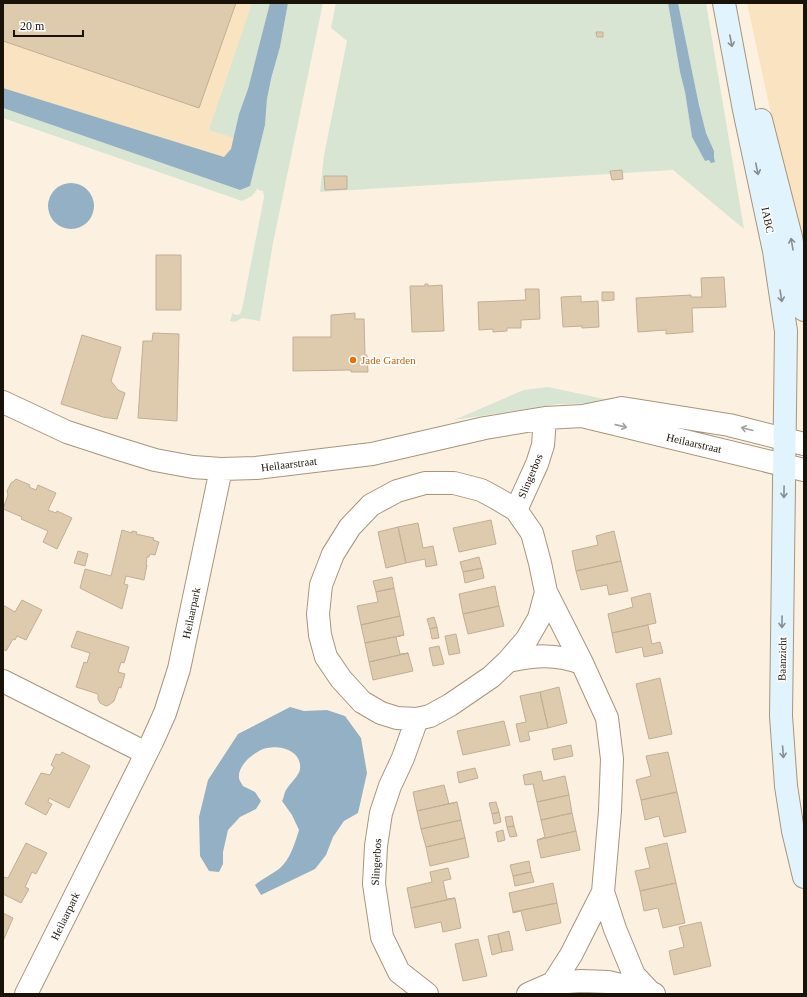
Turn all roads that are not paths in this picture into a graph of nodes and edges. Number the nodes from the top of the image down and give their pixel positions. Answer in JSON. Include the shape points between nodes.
{"nodes":[{"id":1,"x":724,"y":3,"type":"edge"},
{"id":2,"x":739,"y":3,"type":"edge"},
{"id":3,"x":804,"y":310,"type":"edge"},
{"id":4,"x":3,"y":402,"type":"edge"},
{"id":5,"x":583,"y":416,"type":"junction"},
{"id":6,"x":545,"y":418,"type":"junction"},
{"id":7,"x":794,"y":442,"type":"edge"},
{"id":8,"x":794,"y":468,"type":"edge"},
{"id":9,"x":221,"y":469,"type":"junction"},
{"id":10,"x":516,"y":510,"type":"junction"},
{"id":11,"x":546,"y":592,"type":"junction"},
{"id":12,"x":508,"y":661,"type":"junction"},
{"id":13,"x":582,"y":663,"type":"junction"},
{"id":14,"x":3,"y":681,"type":"edge"},
{"id":15,"x":417,"y":719,"type":"junction"},
{"id":16,"x":146,"y":753,"type":"junction"},
{"id":17,"x":804,"y":877,"type":"edge"},
{"id":18,"x":603,"y":892,"type":"junction"},
{"id":19,"x":553,"y":983,"type":"junction"},
{"id":20,"x":652,"y":993,"type":"edge"},
{"id":21,"x":26,"y":994,"type":"edge"},
{"id":22,"x":426,"y":994,"type":"edge"},
{"id":23,"x":528,"y":994,"type":"edge"}],
"edges":[{"from":1,"to":7,"type":"street","name":"IABC","one_way":true,"via":[[774,252],[786,330]]},
{"from":3,"to":2,"type":"street","name":"IABC","one_way":true,"via":[[790,237],[760,112]]},
{"from":4,"to":9,"type":"street","name":"Heilaarstraat","via":[[67,432],[122,450],[155,460]]},
{"from":5,"to":6,"type":"street","name":"Heilaarstraat"},
{"from":7,"to":5,"type":"street","name":"Heilaarstraat","one_way":true,"via":[[729,424],[622,408]]},
{"from":5,"to":8,"type":"street","name":"Heilaarstraat","one_way":true},
{"from":6,"to":9,"type":"street","name":"Heilaarstraat","via":[[485,428],[372,454],[256,468]]},
{"from":6,"to":10,"type":"street","name":"Slingerbos","via":[[543,445]]},
{"from":7,"to":8,"type":"street","name":"Baanzicht"},
{"from":8,"to":17,"type":"street","name":"Baanzicht","one_way":true,"via":[[781,716],[786,786]]},
{"from":9,"to":16,"type":"street","name":"Heilaarpark","via":[[179,669],[165,713]]},
{"from":10,"to":11,"type":"street","name":"Slingerbos","via":[[532,533]]},
{"from":10,"to":15,"type":"street","name":"Slingerbos","via":[[481,490],[454,483],[425,482],[397,491],[371,506],[350,527],[333,554],[321,585],[318,614],[326,657],[341,679],[362,702],[381,713],[397,718]]},
{"from":11,"to":12,"type":"street","name":"Slingerbos","via":[[539,618],[527,639]]},
{"from":11,"to":13,"type":"street","name":"Slingerbos"},
{"from":12,"to":13,"type":"street","via":[[544,656],[564,657]]},
{"from":12,"to":15,"type":"street","name":"Slingerbos","via":[[491,677],[450,705],[430,716]]},
{"from":13,"to":18,"type":"street","name":"Slingerbos","via":[[607,718],[612,759]]},
{"from":14,"to":16,"type":"street"},
{"from":15,"to":22,"type":"street","name":"Slingerbos","via":[[381,814],[374,884],[382,937],[399,972]]},
{"from":16,"to":21,"type":"street","name":"Heilaarpark"},
{"from":18,"to":19,"type":"street","name":"Slingerbos","via":[[571,955]]},
{"from":18,"to":20,"type":"street","name":"Slingerbos","via":[[634,975]]},
{"from":19,"to":20,"type":"street","name":"Slingerbos","via":[[608,982]]},
{"from":19,"to":23,"type":"street","name":"Slingerbos"}]}
